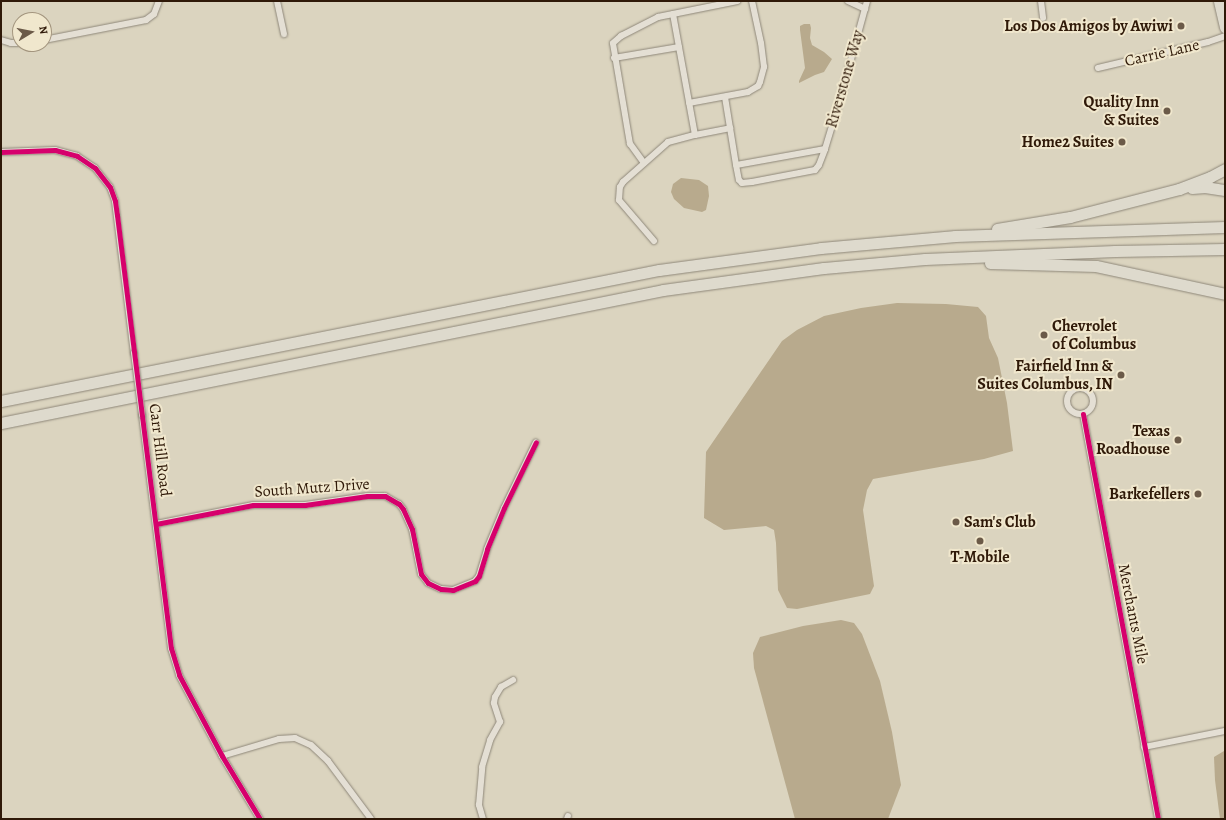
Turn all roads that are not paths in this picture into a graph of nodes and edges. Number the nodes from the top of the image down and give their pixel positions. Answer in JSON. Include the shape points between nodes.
{"nodes":[{"id":1,"x":159,"y":1,"type":"edge"},
{"id":2,"x":277,"y":1,"type":"edge"},
{"id":3,"x":737,"y":1,"type":"edge"},
{"id":4,"x":752,"y":1,"type":"edge"},
{"id":5,"x":848,"y":1,"type":"edge"},
{"id":6,"x":866,"y":1,"type":"edge"},
{"id":7,"x":1041,"y":1,"type":"edge"},
{"id":8,"x":1219,"y":1,"type":"edge"},
{"id":9,"x":865,"y":8,"type":"junction"},
{"id":10,"x":673,"y":14,"type":"junction"},
{"id":11,"x":1044,"y":18,"type":"dead end"},
{"id":12,"x":1225,"y":27,"type":"edge"},
{"id":13,"x":284,"y":34,"type":"dead end"},
{"id":14,"x":1225,"y":36,"type":"edge"},
{"id":15,"x":52,"y":38,"type":"edge"},
{"id":16,"x":1,"y":40,"type":"edge"},
{"id":17,"x":12,"y":43,"type":"edge"},
{"id":18,"x":679,"y":47,"type":"junction"},
{"id":19,"x":614,"y":58,"type":"junction"},
{"id":20,"x":1098,"y":68,"type":"dead end"},
{"id":21,"x":725,"y":97,"type":"junction"},
{"id":22,"x":689,"y":103,"type":"junction"},
{"id":23,"x":730,"y":128,"type":"junction"},
{"id":24,"x":695,"y":135,"type":"junction"},
{"id":25,"x":825,"y":149,"type":"junction"},
{"id":26,"x":1,"y":152,"type":"edge"},
{"id":27,"x":644,"y":163,"type":"junction"},
{"id":28,"x":736,"y":165,"type":"junction"},
{"id":29,"x":1225,"y":169,"type":"edge"},
{"id":30,"x":1178,"y":189,"type":"junction"},
{"id":31,"x":1225,"y":190,"type":"edge"},
{"id":32,"x":1225,"y":228,"type":"edge"},
{"id":33,"x":955,"y":236,"type":"junction"},
{"id":34,"x":654,"y":241,"type":"dead end"},
{"id":35,"x":1225,"y":248,"type":"edge"},
{"id":36,"x":925,"y":260,"type":"junction"},
{"id":37,"x":1210,"y":290,"type":"junction"},
{"id":38,"x":1225,"y":291,"type":"edge"},
{"id":39,"x":1225,"y":294,"type":"edge"},
{"id":40,"x":1,"y":401,"type":"edge"},
{"id":41,"x":1083,"y":414,"type":"junction"},
{"id":42,"x":1,"y":423,"type":"edge"},
{"id":43,"x":536,"y":442,"type":"dead end"},
{"id":44,"x":156,"y":524,"type":"junction"},
{"id":45,"x":513,"y":680,"type":"dead end"},
{"id":46,"x":1225,"y":731,"type":"edge"},
{"id":47,"x":1144,"y":747,"type":"junction"},
{"id":48,"x":222,"y":756,"type":"junction"},
{"id":49,"x":260,"y":819,"type":"edge"},
{"id":50,"x":371,"y":819,"type":"edge"},
{"id":51,"x":483,"y":819,"type":"edge"},
{"id":52,"x":1158,"y":819,"type":"edge"}],
"edges":[{"from":1,"to":15,"type":"street","via":[[154,14],[146,20]]},
{"from":2,"to":13,"type":"street"},
{"from":3,"to":10,"type":"street"},
{"from":4,"to":21,"type":"street","via":[[761,43],[763,76],[758,86],[748,92]]},
{"from":5,"to":9,"type":"street","name":"Riverstone Way"},
{"from":6,"to":9,"type":"street","name":"Riverstone Way"},
{"from":7,"to":11,"type":"street"},
{"from":8,"to":12,"type":"highway"},
{"from":9,"to":25,"type":"street","name":"Riverstone Way"},
{"from":10,"to":18,"type":"street"},
{"from":10,"to":19,"type":"street","via":[[650,20],[616,39],[612,48]]},
{"from":14,"to":20,"type":"street","name":"Carrie Lane"},
{"from":16,"to":17,"type":"street"},
{"from":18,"to":19,"type":"street"},
{"from":18,"to":22,"type":"street"},
{"from":19,"to":27,"type":"street","via":[[630,144]]},
{"from":21,"to":22,"type":"street"},
{"from":21,"to":23,"type":"street"},
{"from":22,"to":24,"type":"street"},
{"from":23,"to":24,"type":"street"},
{"from":23,"to":28,"type":"street"},
{"from":24,"to":27,"type":"street","via":[[668,142]]},
{"from":25,"to":28,"type":"street"},
{"from":25,"to":28,"type":"street","name":"Riverstone Way","via":[[815,170],[752,182],[742,183],[739,180]]},
{"from":26,"to":44,"type":"street","name":"Carr Hill Road","bridge":true,"via":[[55,150],[78,156],[95,168],[110,187],[115,201]]},
{"from":27,"to":34,"type":"street","via":[[623,182],[618,194],[619,200]]},
{"from":29,"to":30,"type":"highway"},
{"from":30,"to":31,"type":"highway","via":[[1205,187]]},
{"from":30,"to":33,"type":"highway","via":[[1070,217]]},
{"from":32,"to":33,"type":"highway"},
{"from":33,"to":40,"type":"highway","via":[[821,248],[659,270]]},
{"from":35,"to":36,"type":"highway"},
{"from":36,"to":37,"type":"highway","via":[[1096,266]]},
{"from":36,"to":42,"type":"highway","via":[[824,268],[662,290]]},
{"from":37,"to":38,"type":"highway"},
{"from":37,"to":39,"type":"highway"},
{"from":41,"to":41,"type":"street","via":[[1090,410],[1093,400],[1088,390],[1079,388],[1071,391],[1067,403],[1071,410]]},
{"from":41,"to":47,"type":"street","name":"Merchants Mile"},
{"from":43,"to":44,"type":"street","name":"South Mutz Drive","via":[[504,508],[479,576],[475,581],[453,590],[441,589],[428,583],[421,574],[412,529],[403,509],[385,496],[367,496],[305,505],[253,505]]},
{"from":44,"to":48,"type":"street","name":"Carr Hill Road","via":[[171,648],[179,675]]},
{"from":45,"to":51,"type":"street","via":[[501,687],[495,697],[494,703],[500,722],[490,740],[482,767],[479,805]]},
{"from":46,"to":47,"type":"street"},
{"from":47,"to":52,"type":"street","name":"Merchants Mile"},
{"from":48,"to":49,"type":"street","name":"Carr Hill Road"},
{"from":48,"to":50,"type":"street","via":[[279,739],[295,738],[311,745],[328,761]]}]}
